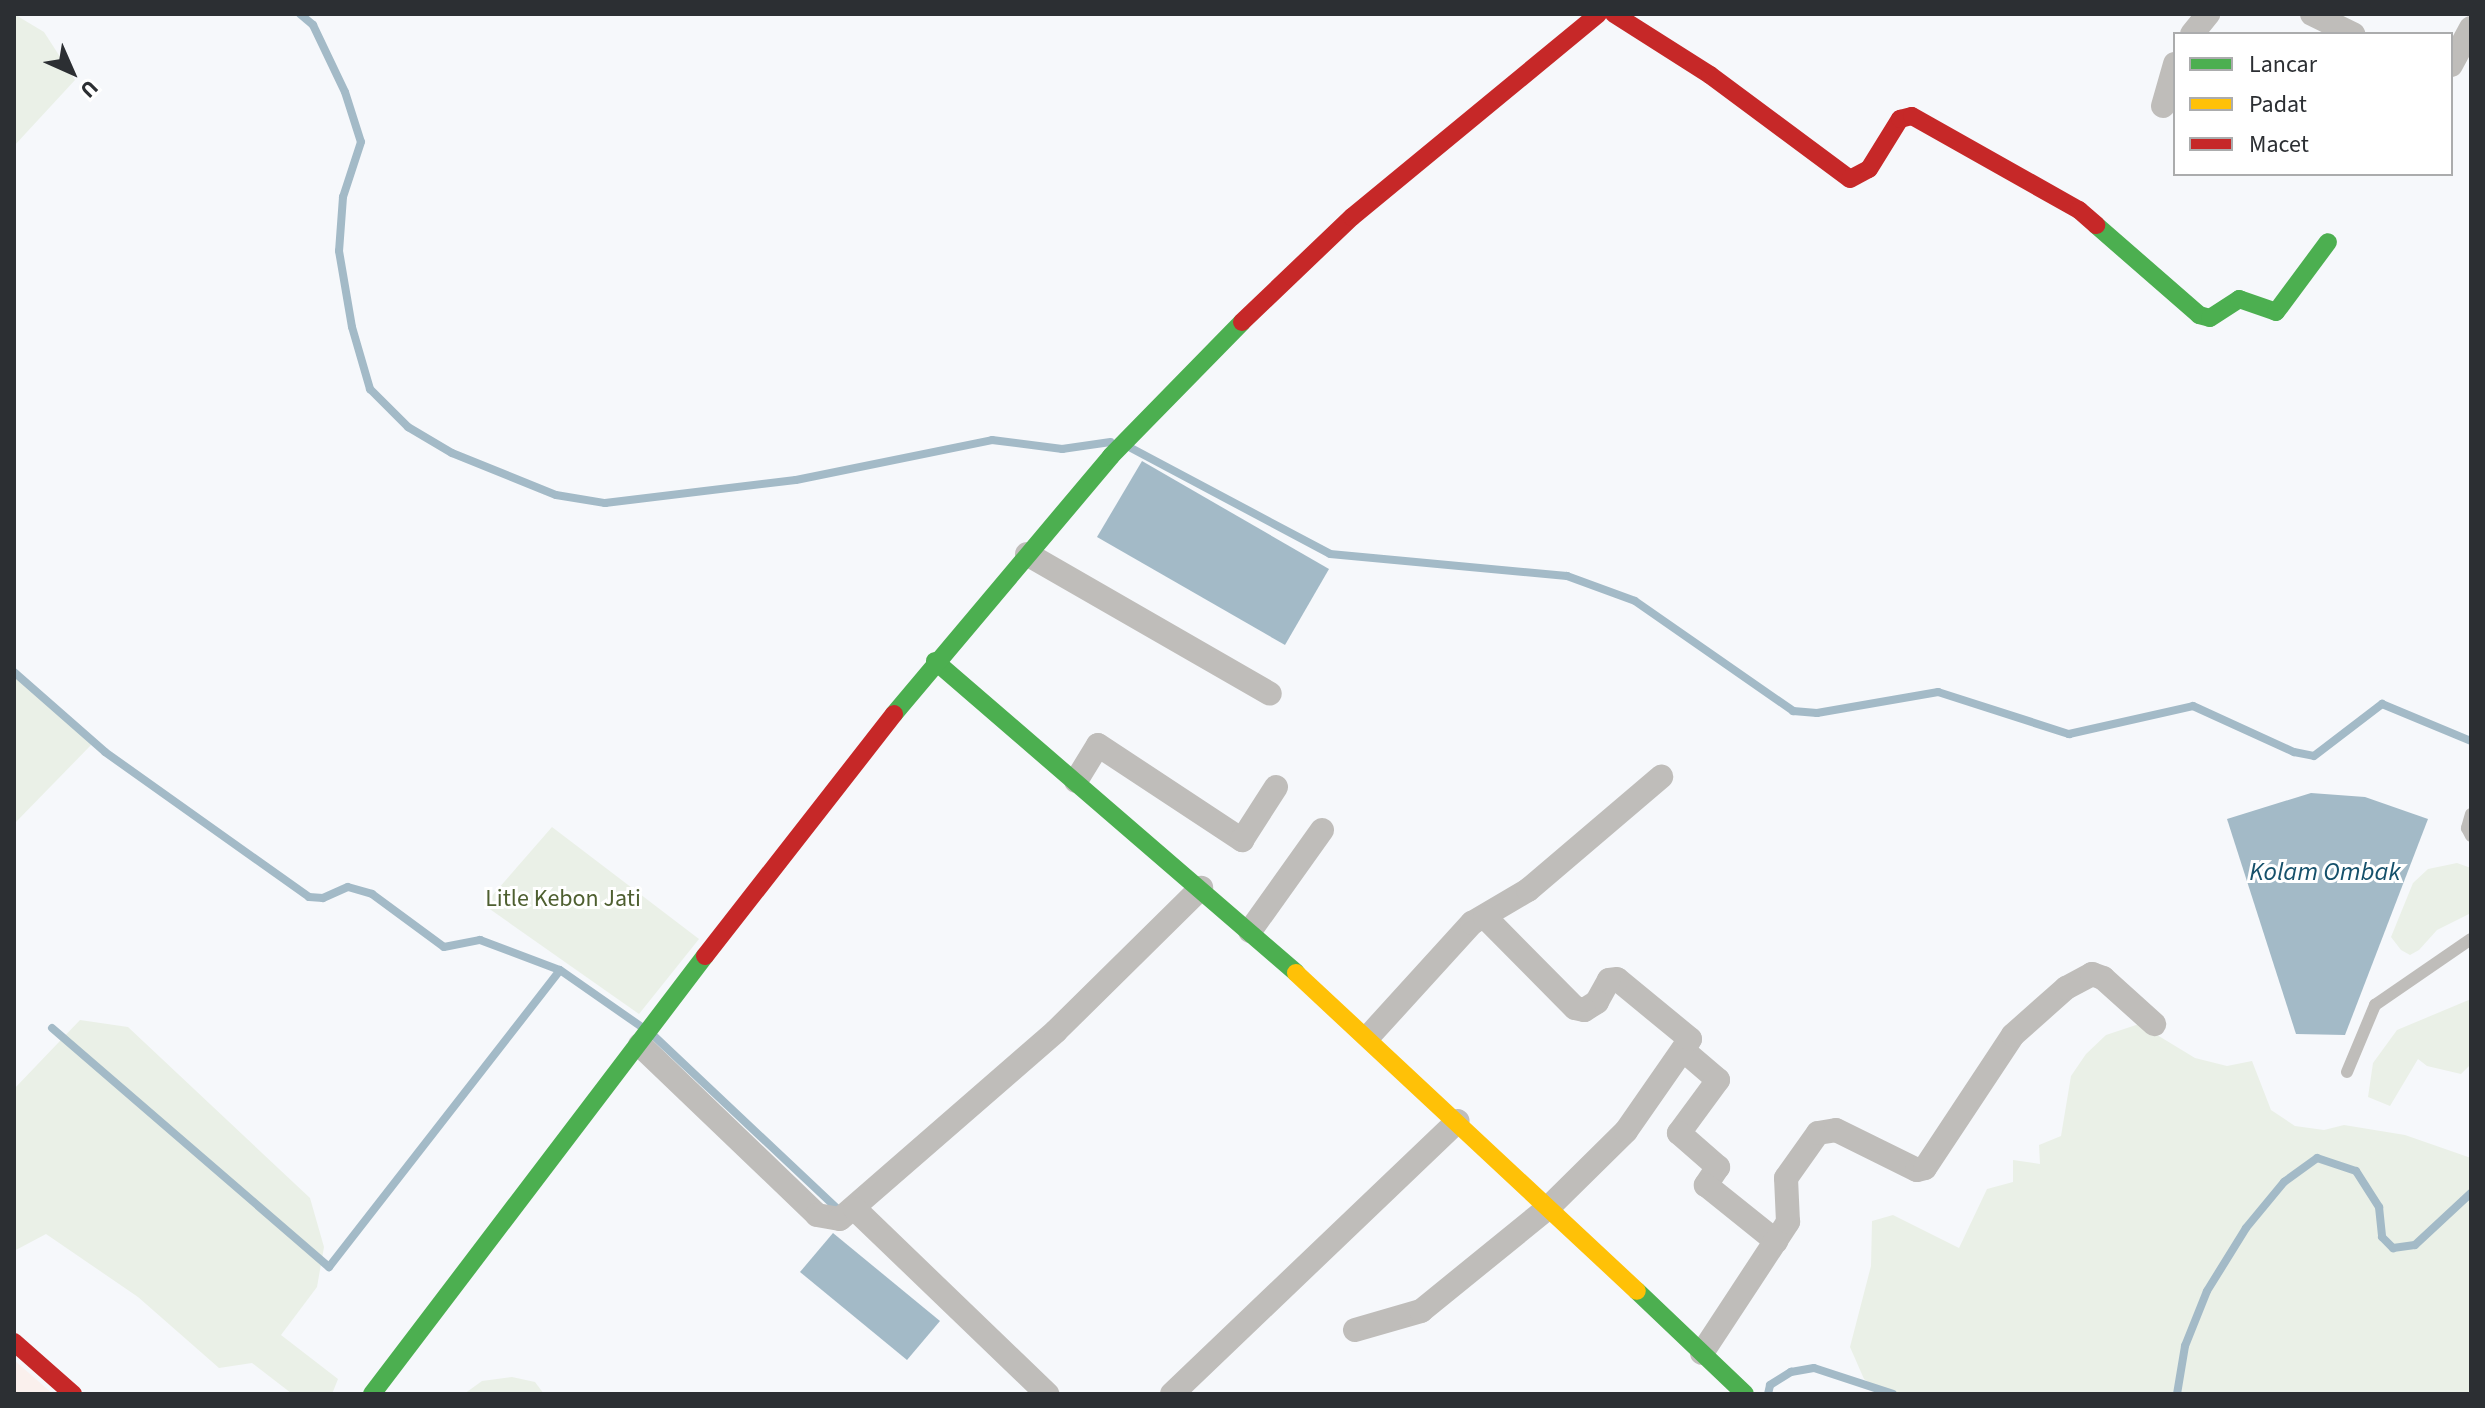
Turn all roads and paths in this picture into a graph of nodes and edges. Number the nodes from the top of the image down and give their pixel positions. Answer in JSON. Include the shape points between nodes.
{"nodes":[{"id":1,"x":1598,"y":14,"type":"edge"},
{"id":2,"x":1614,"y":14,"type":"edge"},
{"id":3,"x":2208,"y":14,"type":"edge"},
{"id":4,"x":2312,"y":14,"type":"edge"},
{"id":5,"x":2471,"y":28,"type":"edge"},
{"id":6,"x":2194,"y":32,"type":"edge"},
{"id":7,"x":2349,"y":32,"type":"edge"},
{"id":8,"x":2453,"y":61,"type":"edge"},
{"id":9,"x":2173,"y":71,"type":"edge"},
{"id":10,"x":2163,"y":106,"type":"dead end"},
{"id":11,"x":2328,"y":242,"type":"dead end"},
{"id":12,"x":1027,"y":554,"type":"junction"},
{"id":13,"x":935,"y":661,"type":"junction"},
{"id":14,"x":1270,"y":694,"type":"dead end"},
{"id":15,"x":1661,"y":777,"type":"dead end"},
{"id":16,"x":1076,"y":781,"type":"junction"},
{"id":17,"x":1276,"y":787,"type":"dead end"},
{"id":18,"x":2471,"y":814,"type":"edge"},
{"id":19,"x":1322,"y":830,"type":"dead end"},
{"id":20,"x":2471,"y":836,"type":"edge"},
{"id":21,"x":1201,"y":888,"type":"junction"},
{"id":22,"x":1485,"y":917,"type":"junction"},
{"id":23,"x":1250,"y":931,"type":"junction"},
{"id":24,"x":2471,"y":939,"type":"edge"},
{"id":25,"x":2154,"y":1024,"type":"dead end"},
{"id":26,"x":1369,"y":1036,"type":"junction"},
{"id":27,"x":647,"y":1037,"type":"junction"},
{"id":28,"x":1683,"y":1050,"type":"junction"},
{"id":29,"x":2347,"y":1072,"type":"dead end"},
{"id":30,"x":1458,"y":1121,"type":"junction"},
{"id":31,"x":1549,"y":1207,"type":"junction"},
{"id":32,"x":848,"y":1214,"type":"junction"},
{"id":33,"x":1776,"y":1241,"type":"junction"},
{"id":34,"x":1355,"y":1330,"type":"dead end"},
{"id":35,"x":14,"y":1342,"type":"edge"},
{"id":36,"x":1702,"y":1353,"type":"junction"},
{"id":37,"x":73,"y":1394,"type":"edge"},
{"id":38,"x":372,"y":1394,"type":"edge"},
{"id":39,"x":1047,"y":1394,"type":"edge"},
{"id":40,"x":1172,"y":1394,"type":"edge"},
{"id":41,"x":1745,"y":1394,"type":"edge"}],
"edges":[{"from":1,"to":12,"type":"street","via":[[1352,217],[1111,456]]},
{"from":2,"to":11,"type":"street","via":[[1710,75],[1850,179],[1869,169],[1900,119],[1912,116],[2079,210],[2199,315],[2210,318],[2239,299],[2276,312]]},
{"from":3,"to":6,"type":"street"},
{"from":4,"to":7,"type":"street"},
{"from":5,"to":8,"type":"street"},
{"from":9,"to":10,"type":"street"},
{"from":12,"to":13,"type":"street"},
{"from":12,"to":14,"type":"street"},
{"from":13,"to":16,"type":"street"},
{"from":13,"to":27,"type":"street"},
{"from":15,"to":22,"type":"street","via":[[1528,890]]},
{"from":16,"to":17,"type":"street","via":[[1098,745],[1242,840]]},
{"from":16,"to":21,"type":"street"},
{"from":18,"to":20,"type":"lane"},
{"from":19,"to":23,"type":"street"},
{"from":21,"to":23,"type":"street"},
{"from":21,"to":32,"type":"street","via":[[1056,1031]]},
{"from":22,"to":26,"type":"street","via":[[1472,923]]},
{"from":22,"to":28,"type":"street","via":[[1575,1008],[1597,1002],[1609,980],[1617,979],[1688,1034]]},
{"from":23,"to":26,"type":"street"},
{"from":24,"to":29,"type":"lane","via":[[2375,1005]]},
{"from":25,"to":33,"type":"street","via":[[2103,978],[2081,978],[2013,1035],[1925,1168],[1917,1170],[1836,1130],[1818,1133],[1786,1178],[1788,1222]]},
{"from":26,"to":30,"type":"street"},
{"from":27,"to":32,"type":"street","via":[[817,1215]]},
{"from":27,"to":38,"type":"street"},
{"from":28,"to":31,"type":"street","via":[[1626,1131]]},
{"from":28,"to":33,"type":"street","via":[[1718,1080],[1670,1127],[1718,1167],[1706,1185]]},
{"from":30,"to":31,"type":"street"},
{"from":30,"to":40,"type":"street"},
{"from":31,"to":34,"type":"street","via":[[1421,1311]]},
{"from":31,"to":36,"type":"street"},
{"from":32,"to":39,"type":"street"},
{"from":33,"to":36,"type":"street"},
{"from":35,"to":37,"type":"street"},
{"from":36,"to":41,"type":"street"}]}
